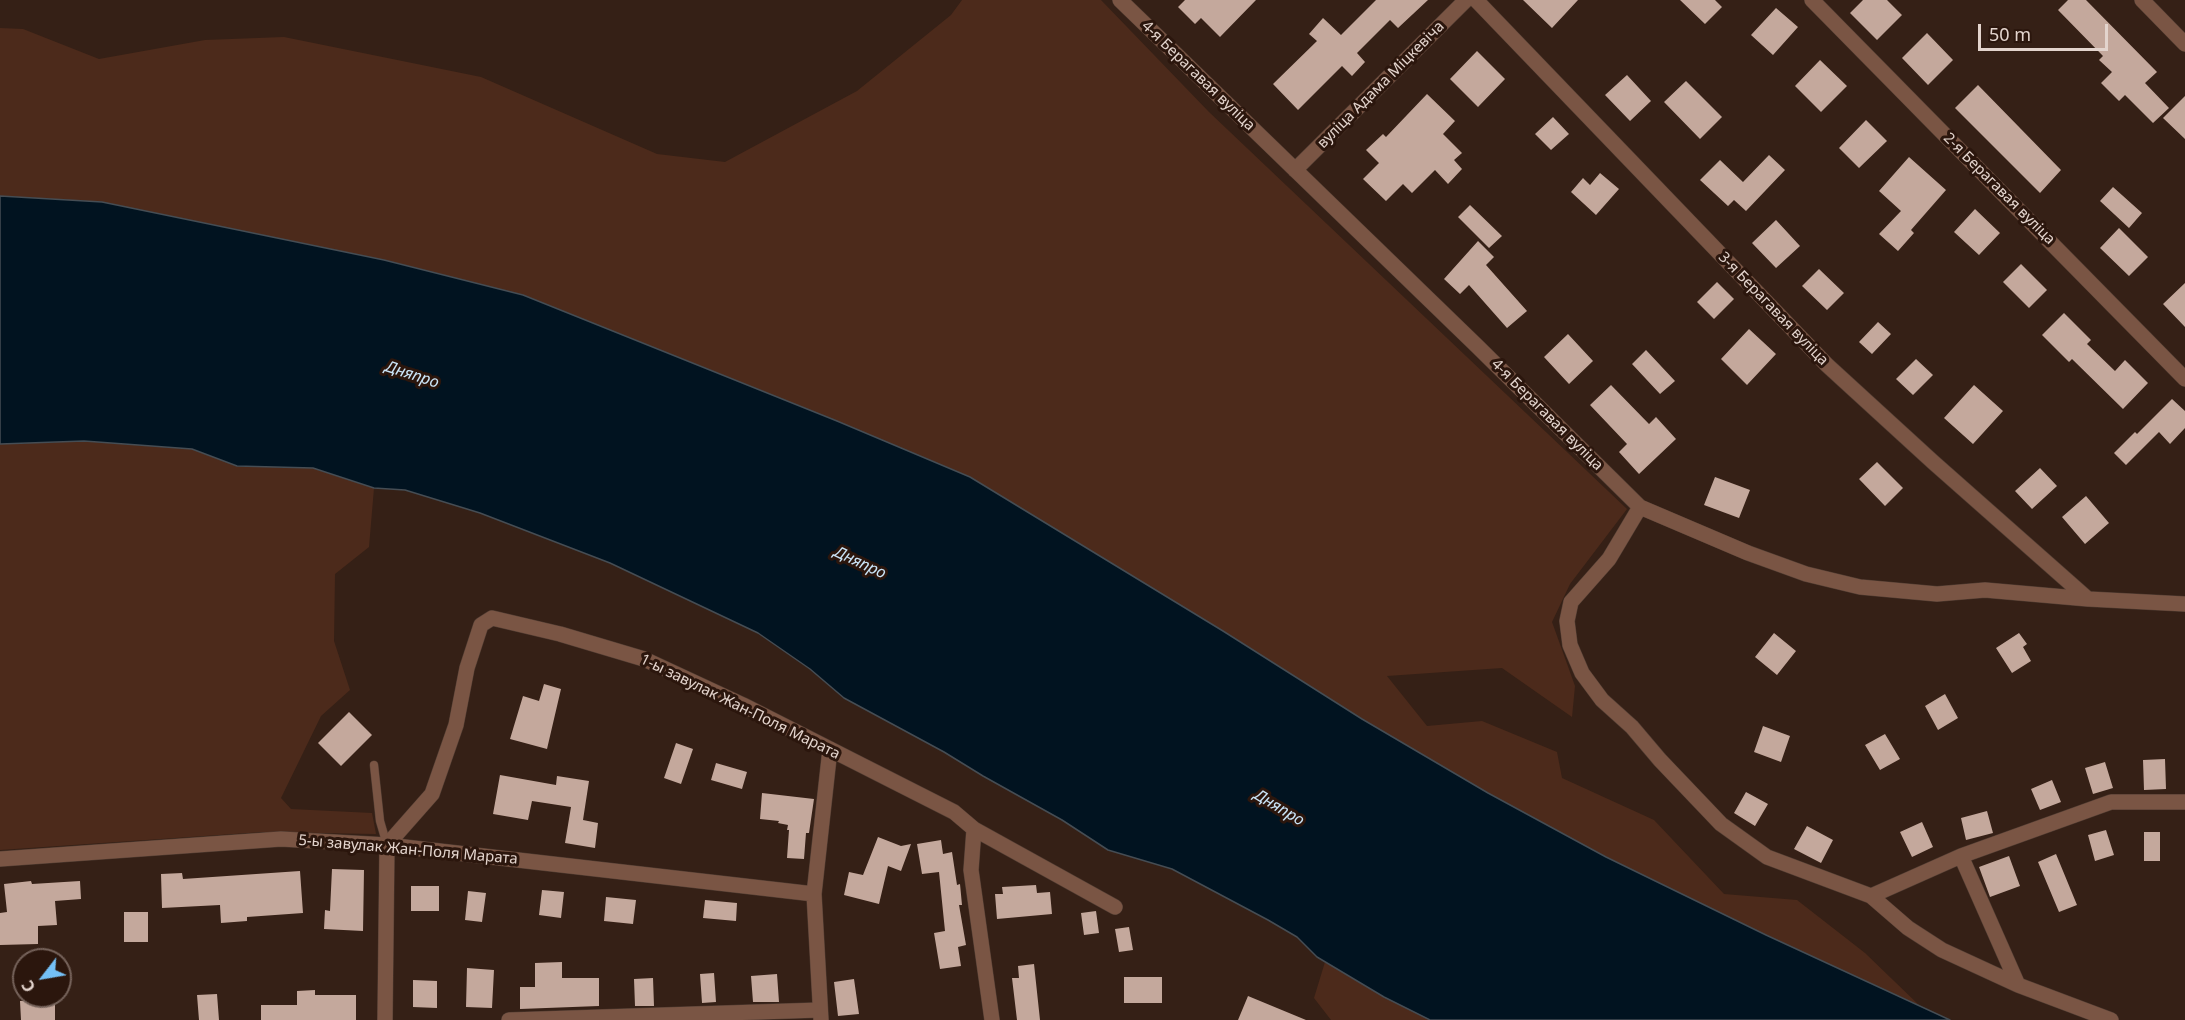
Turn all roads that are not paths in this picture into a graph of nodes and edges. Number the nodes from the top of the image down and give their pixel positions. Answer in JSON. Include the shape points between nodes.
{"nodes":[{"id":1,"x":1120,"y":0,"type":"edge"},
{"id":2,"x":1466,"y":0,"type":"edge"},
{"id":3,"x":1476,"y":0,"type":"edge"},
{"id":4,"x":1812,"y":0,"type":"edge"},
{"id":5,"x":2142,"y":0,"type":"edge"},
{"id":6,"x":2185,"y":44,"type":"edge"},
{"id":7,"x":1295,"y":170,"type":"junction"},
{"id":8,"x":2185,"y":379,"type":"edge"},
{"id":9,"x":1640,"y":507,"type":"junction"},
{"id":10,"x":2088,"y":599,"type":"junction"},
{"id":11,"x":2185,"y":604,"type":"edge"},
{"id":12,"x":830,"y":749,"type":"junction"},
{"id":13,"x":374,"y":765,"type":"dead end"},
{"id":14,"x":2185,"y":802,"type":"edge"},
{"id":15,"x":974,"y":829,"type":"junction"},
{"id":16,"x":387,"y":845,"type":"junction"},
{"id":17,"x":1961,"y":856,"type":"junction"},
{"id":18,"x":0,"y":859,"type":"edge"},
{"id":19,"x":814,"y":894,"type":"junction"},
{"id":20,"x":1871,"y":896,"type":"junction"},
{"id":21,"x":1115,"y":907,"type":"dead end"},
{"id":22,"x":2018,"y":985,"type":"junction"},
{"id":23,"x":821,"y":1015,"type":"edge"},
{"id":24,"x":385,"y":1020,"type":"edge"},
{"id":25,"x":509,"y":1020,"type":"edge"},
{"id":26,"x":992,"y":1020,"type":"edge"},
{"id":27,"x":2111,"y":1020,"type":"edge"}],
"edges":[{"from":1,"to":7,"type":"street","name":"4-я Берагавая вуліца"},
{"from":2,"to":7,"type":"street","name":"вуліца Адама Міцкевіча"},
{"from":3,"to":10,"type":"street","name":"3-я Берагавая вуліца","via":[[1827,365]]},
{"from":4,"to":8,"type":"street","name":"2-я Берагавая вуліца"},
{"from":5,"to":6,"type":"street"},
{"from":7,"to":9,"type":"street","name":"4-я Берагавая вуліца"},
{"from":9,"to":10,"type":"street","name":"4-я Берагавая вуліца","via":[[1748,553],[1806,574],[1860,587],[1937,594],[1985,590]]},
{"from":9,"to":20,"type":"street","via":[[1609,559],[1571,602],[1570,645],[1582,673],[1602,700],[1721,824],[1767,857]]},
{"from":10,"to":11,"type":"street","name":"4-я Берагавая вуліца"},
{"from":12,"to":15,"type":"street","name":"1-ы завулак Жан-Поля Марата","via":[[954,813]]},
{"from":12,"to":16,"type":"street","name":"1-ы завулак Жан-Поля Марата","via":[[644,659],[492,618],[482,625],[467,668],[456,725],[432,794]]},
{"from":12,"to":19,"type":"street"},
{"from":13,"to":16,"type":"lane","via":[[380,821]]},
{"from":14,"to":17,"type":"street","via":[[2111,802]]},
{"from":15,"to":21,"type":"street","name":"1-ы завулак Жан-Поля Марата"},
{"from":15,"to":26,"type":"street","via":[[971,870]]},
{"from":16,"to":18,"type":"street","name":"5-ы завулак Жан-Поля Марата","via":[[281,839]]},
{"from":16,"to":19,"type":"street","name":"5-ы завулак Жан-Поля Марата"},
{"from":16,"to":24,"type":"street"},
{"from":17,"to":20,"type":"street"},
{"from":17,"to":22,"type":"street"},
{"from":19,"to":23,"type":"street"},
{"from":20,"to":22,"type":"street","via":[[1908,928],[1942,950]]},
{"from":22,"to":27,"type":"street"},
{"from":23,"to":25,"type":"street"}]}
